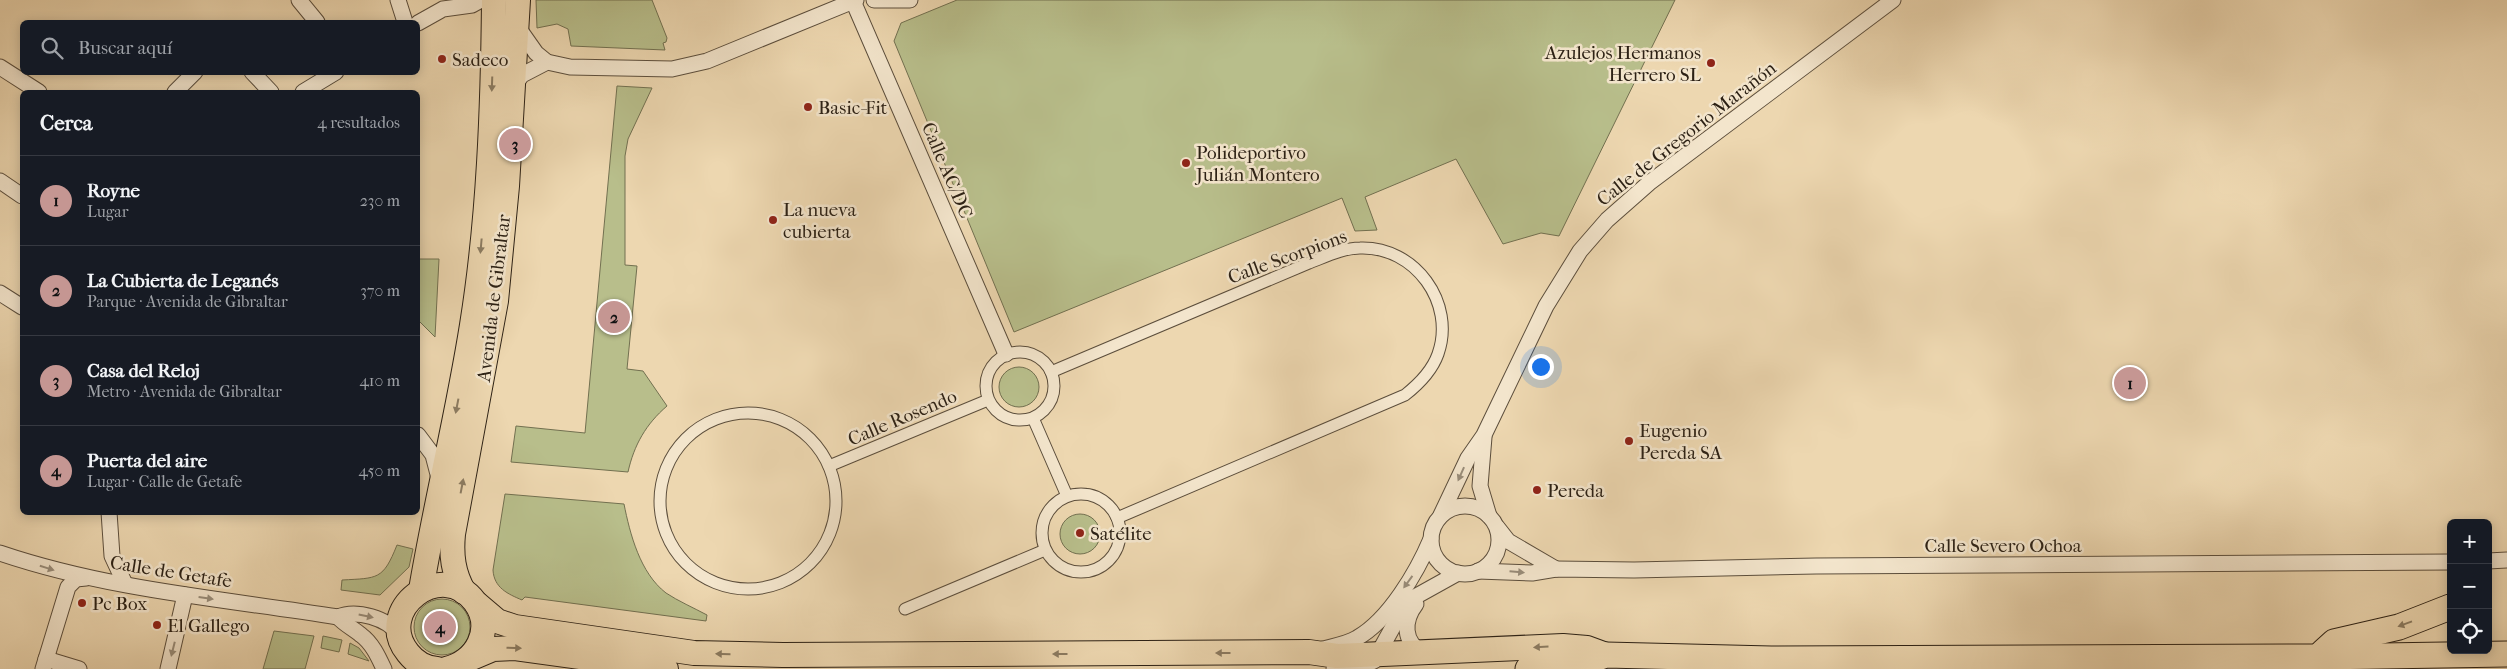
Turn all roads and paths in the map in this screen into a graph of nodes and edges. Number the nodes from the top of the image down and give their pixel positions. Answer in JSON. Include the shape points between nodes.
{"nodes":[{"id":1,"x":299,"y":0,"type":"edge"},
{"id":2,"x":398,"y":0,"type":"edge"},
{"id":3,"x":481,"y":0,"type":"edge"},
{"id":4,"x":494,"y":0,"type":"edge"},
{"id":5,"x":518,"y":0,"type":"edge"},
{"id":6,"x":874,"y":0,"type":"edge"},
{"id":7,"x":910,"y":0,"type":"edge"},
{"id":8,"x":1893,"y":0,"type":"edge"},
{"id":9,"x":855,"y":1,"type":"edge"},
{"id":10,"x":315,"y":20,"type":"edge"},
{"id":11,"x":404,"y":20,"type":"edge"},
{"id":12,"x":420,"y":22,"type":"edge"},
{"id":13,"x":517,"y":26,"type":"junction"},
{"id":14,"x":547,"y":62,"type":"junction"},
{"id":15,"x":0,"y":67,"type":"edge"},
{"id":16,"x":192,"y":75,"type":"edge"},
{"id":17,"x":255,"y":75,"type":"edge"},
{"id":18,"x":331,"y":75,"type":"edge"},
{"id":19,"x":513,"y":88,"type":"junction"},
{"id":20,"x":36,"y":90,"type":"edge"},
{"id":21,"x":177,"y":90,"type":"edge"},
{"id":22,"x":269,"y":90,"type":"edge"},
{"id":23,"x":305,"y":90,"type":"edge"},
{"id":24,"x":0,"y":180,"type":"edge"},
{"id":25,"x":20,"y":195,"type":"edge"},
{"id":26,"x":0,"y":293,"type":"edge"},
{"id":27,"x":20,"y":306,"type":"edge"},
{"id":28,"x":1006,"y":354,"type":"junction"},
{"id":29,"x":1051,"y":372,"type":"junction"},
{"id":30,"x":988,"y":400,"type":"junction"},
{"id":31,"x":1033,"y":418,"type":"junction"},
{"id":32,"x":1484,"y":435,"type":"junction"},
{"id":33,"x":420,"y":438,"type":"edge"},
{"id":34,"x":829,"y":466,"type":"junction"},
{"id":35,"x":441,"y":488,"type":"junction"},
{"id":36,"x":1067,"y":496,"type":"junction"},
{"id":37,"x":110,"y":515,"type":"edge"},
{"id":38,"x":1441,"y":515,"type":"junction"},
{"id":39,"x":1117,"y":518,"type":"junction"},
{"id":40,"x":1493,"y":522,"type":"junction"},
{"id":41,"x":1431,"y":539,"type":"junction"},
{"id":42,"x":1045,"y":550,"type":"junction"},
{"id":43,"x":0,"y":553,"type":"edge"},
{"id":44,"x":2507,"y":560,"type":"edge"},
{"id":45,"x":2447,"y":562,"type":"edge"},
{"id":46,"x":2492,"y":562,"type":"edge"},
{"id":47,"x":1556,"y":569,"type":"junction"},
{"id":48,"x":1478,"y":571,"type":"junction"},
{"id":49,"x":1458,"y":573,"type":"junction"},
{"id":50,"x":86,"y":578,"type":"junction"},
{"id":51,"x":126,"y":584,"type":"junction"},
{"id":52,"x":421,"y":590,"type":"junction"},
{"id":53,"x":1426,"y":592,"type":"junction"},
{"id":54,"x":185,"y":595,"type":"junction"},
{"id":55,"x":470,"y":598,"type":"junction"},
{"id":56,"x":2447,"y":608,"type":"edge"},
{"id":57,"x":905,"y":609,"type":"dead end"},
{"id":58,"x":338,"y":617,"type":"junction"},
{"id":59,"x":401,"y":651,"type":"edge"},
{"id":60,"x":1309,"y":652,"type":"junction"},
{"id":61,"x":1423,"y":653,"type":"junction"},
{"id":62,"x":2507,"y":654,"type":"edge"},
{"id":63,"x":1606,"y":655,"type":"junction"},
{"id":64,"x":1377,"y":656,"type":"junction"},
{"id":65,"x":2319,"y":657,"type":"junction"},
{"id":66,"x":45,"y":664,"type":"edge"},
{"id":67,"x":442,"y":667,"type":"edge"},
{"id":68,"x":79,"y":669,"type":"edge"},
{"id":69,"x":168,"y":669,"type":"edge"},
{"id":70,"x":384,"y":669,"type":"edge"},
{"id":71,"x":666,"y":669,"type":"edge"},
{"id":72,"x":1334,"y":669,"type":"edge"},
{"id":73,"x":1528,"y":669,"type":"edge"}],
"edges":[{"from":1,"to":10,"type":"street"},
{"from":2,"to":11,"type":"street"},
{"from":3,"to":12,"type":"street","via":[[442,9]]},
{"from":4,"to":35,"type":"main road","name":"Avenida de Gibraltar","one_way":true,"via":[[492,100],[478,283]]},
{"from":5,"to":13,"type":"main road","name":"Avenida de Gibraltar"},
{"from":6,"to":7,"type":"street"},
{"from":8,"to":32,"type":"street","name":"Calle de Gregorio Marañón","via":[[1649,183],[1607,220],[1580,252],[1550,298]]},
{"from":9,"to":14,"type":"street","via":[[694,65],[672,69],[570,67]]},
{"from":9,"to":28,"type":"street","name":"Calle AC/DC"},
{"from":13,"to":14,"type":"street","via":[[536,53]]},
{"from":13,"to":19,"type":"main road","name":"Avenida de Gibraltar"},
{"from":14,"to":19,"type":"street","via":[[522,75]]},
{"from":15,"to":20,"type":"street"},
{"from":16,"to":21,"type":"street"},
{"from":17,"to":22,"type":"street"},
{"from":18,"to":23,"type":"street"},
{"from":55,"to":19,"type":"main road","name":"Avenida de Gibraltar","one_way":true,"via":[[456,577],[452,559],[453,534],[496,301]]},
{"from":24,"to":25,"type":"street"},
{"from":26,"to":27,"type":"street"},
{"from":28,"to":29,"type":"street","via":[[1017,352],[1037,356]]},
{"from":28,"to":30,"type":"street","via":[[990,368],[986,378]]},
{"from":29,"to":31,"type":"street","via":[[1052,399],[1048,407]]},
{"from":29,"to":39,"type":"street","name":"Calle Scorpions","via":[[1309,263],[1348,250],[1373,249],[1395,255],[1414,267],[1436,296],[1442,330],[1438,354],[1426,375],[1405,395]]},
{"from":30,"to":31,"type":"street","via":[[1002,416],[1023,421]]},
{"from":30,"to":34,"type":"street","name":"Calle Rosendo"},
{"from":31,"to":36,"type":"street"},
{"from":32,"to":38,"type":"street","one_way":true,"via":[[1468,458]]},
{"from":32,"to":40,"type":"street","via":[[1480,486]]},
{"from":33,"to":35,"type":"street","via":[[433,455]]},
{"from":34,"to":34,"type":"street","via":[[836,505],[828,537],[809,565],[780,583],[747,589],[709,580],[685,562],[667,534],[660,499],[665,473],[683,443],[711,422],[746,414],[779,419],[808,436]]},
{"from":35,"to":52,"type":"main road","name":"Avenida de Gibraltar"},
{"from":36,"to":39,"type":"street","via":[[1097,497]]},
{"from":36,"to":42,"type":"street","via":[[1047,512],[1042,525]]},
{"from":37,"to":51,"type":"street","via":[[112,556]]},
{"from":38,"to":40,"type":"street","via":[[1458,506],[1469,506],[1480,509]]},
{"from":38,"to":41,"type":"street"},
{"from":39,"to":42,"type":"street","via":[[1120,530],[1117,549],[1096,570],[1068,570],[1052,560]]},
{"from":40,"to":47,"type":"street","via":[[1512,544]]},
{"from":40,"to":48,"type":"street","via":[[1498,548],[1490,562]]},
{"from":41,"to":49,"type":"street","via":[[1438,560]]},
{"from":41,"to":60,"type":"street","one_way":true,"via":[[1412,577],[1368,631],[1355,639]]},
{"from":42,"to":57,"type":"street"},
{"from":43,"to":50,"type":"street","name":"Calle de Getafe","one_way":true},
{"from":44,"to":46,"type":"street"},
{"from":45,"to":47,"type":"street","name":"Calle Severo Ochoa"},
{"from":48,"to":47,"type":"street","name":"Calle Severo Ochoa","one_way":true,"via":[[1532,573]]},
{"from":48,"to":49,"type":"street"},
{"from":49,"to":53,"type":"street"},
{"from":50,"to":51,"type":"street","name":"Calle de Getafe"},
{"from":50,"to":66,"type":"street","via":[[76,579],[68,587]]},
{"from":51,"to":54,"type":"street","name":"Calle de Getafe"},
{"from":52,"to":55,"type":"main road","via":[[443,585]]},
{"from":52,"to":59,"type":"main road","via":[[412,596],[401,614]]},
{"from":53,"to":61,"type":"street","via":[[1413,608],[1407,627],[1410,643]]},
{"from":53,"to":64,"type":"street","via":[[1404,607]]},
{"from":54,"to":58,"type":"street","name":"Calle de Getafe","one_way":true},
{"from":54,"to":69,"type":"street","one_way":true},
{"from":60,"to":55,"type":"main road","one_way":true,"via":[[749,655],[694,652],[515,627],[496,621]]},
{"from":55,"to":67,"type":"main road","via":[[483,618],[483,634],[478,649]]},
{"from":56,"to":65,"type":"highway","one_way":true,"via":[[2399,627],[2334,642]]},
{"from":58,"to":59,"type":"street","name":"Calle de Getafe","one_way":true,"via":[[346,613],[377,619],[391,626]]},
{"from":58,"to":70,"type":"street","via":[[366,639]]},
{"from":59,"to":67,"type":"main road","via":[[416,661]]},
{"from":60,"to":64,"type":"main road"},
{"from":63,"to":61,"type":"main road","one_way":true,"via":[[1575,646]]},
{"from":61,"to":64,"type":"main road"},
{"from":62,"to":65,"type":"highway"},
{"from":63,"to":65,"type":"highway","via":[[1771,659]]},
{"from":63,"to":73,"type":"highway","via":[[1593,660],[1555,662]]},
{"from":64,"to":72,"type":"street","via":[[1370,664]]},
{"from":66,"to":68,"type":"street"},
{"from":67,"to":71,"type":"main road","one_way":true,"via":[[493,649],[515,648]]}]}
